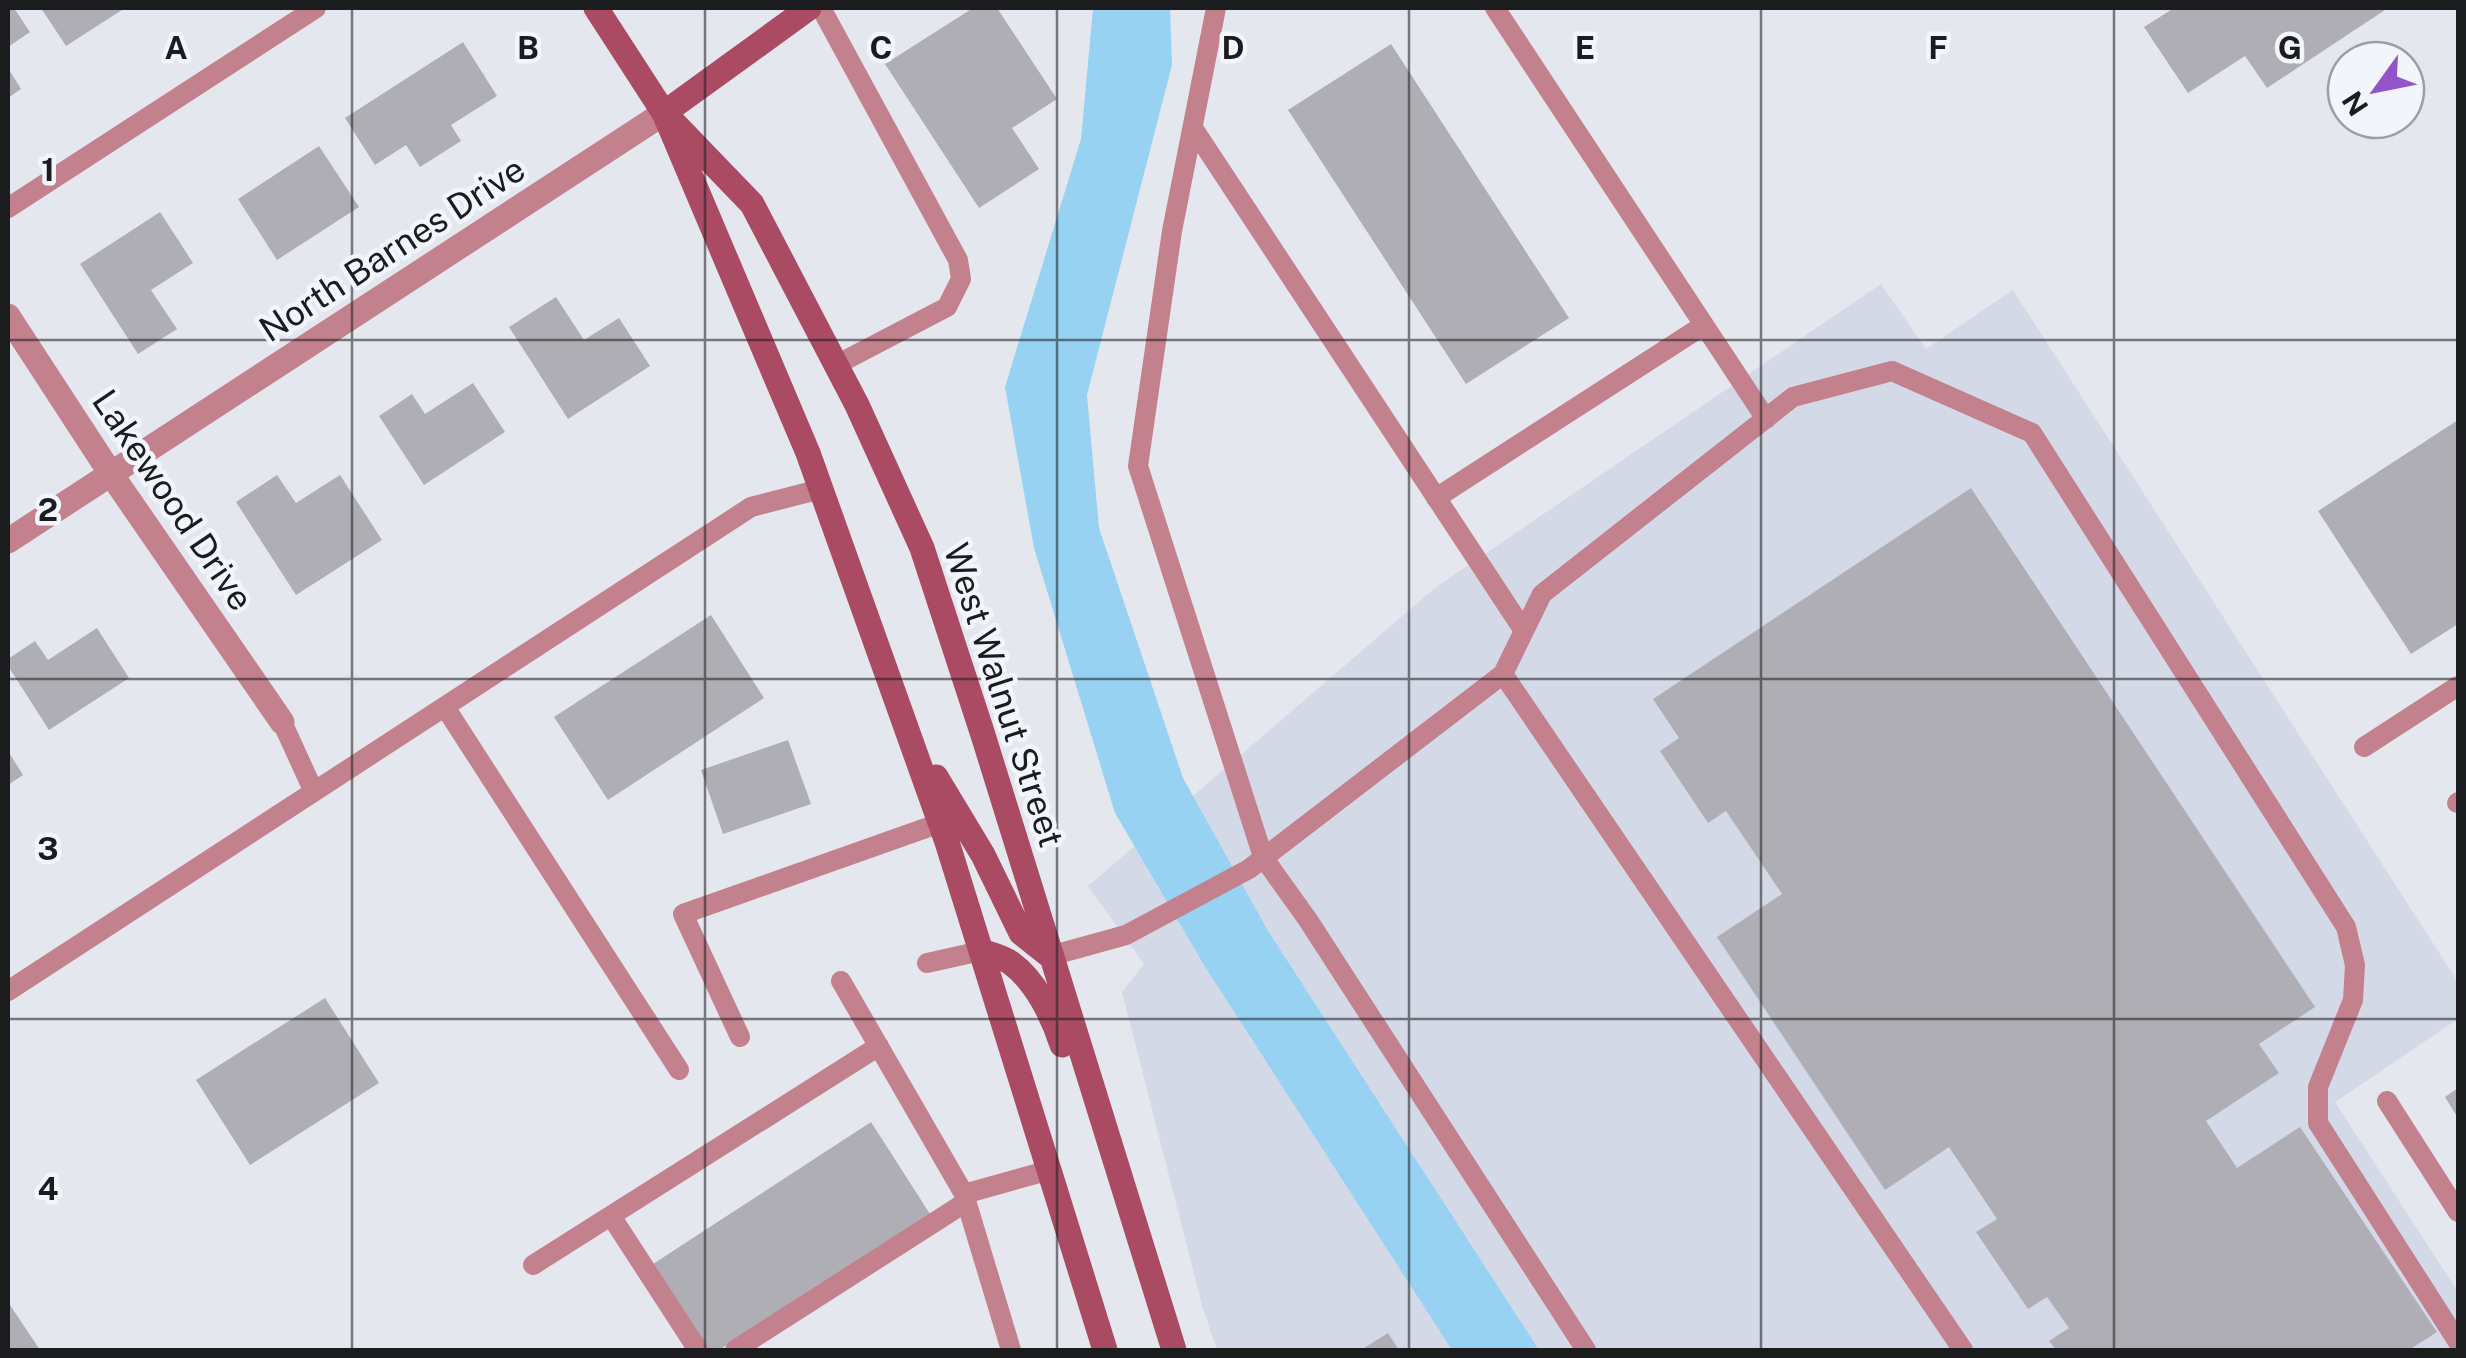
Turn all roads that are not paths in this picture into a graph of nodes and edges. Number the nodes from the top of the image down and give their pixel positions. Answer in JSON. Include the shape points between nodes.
{"nodes":[{"id":1,"x":316,"y":8,"type":"edge"},
{"id":2,"x":596,"y":8,"type":"edge"},
{"id":3,"x":809,"y":8,"type":"edge"},
{"id":4,"x":821,"y":8,"type":"edge"},
{"id":5,"x":1216,"y":8,"type":"edge"},
{"id":6,"x":1494,"y":8,"type":"edge"},
{"id":7,"x":664,"y":113,"type":"junction"},
{"id":8,"x":1192,"y":128,"type":"junction"},
{"id":9,"x":8,"y":208,"type":"edge"},
{"id":10,"x":8,"y":316,"type":"edge"},
{"id":11,"x":1704,"y":325,"type":"junction"},
{"id":12,"x":836,"y":365,"type":"junction"},
{"id":13,"x":1766,"y":419,"type":"junction"},
{"id":14,"x":110,"y":474,"type":"junction"},
{"id":15,"x":821,"y":489,"type":"junction"},
{"id":16,"x":1436,"y":498,"type":"junction"},
{"id":17,"x":8,"y":541,"type":"edge"},
{"id":18,"x":1524,"y":631,"type":"junction"},
{"id":19,"x":1502,"y":674,"type":"junction"},
{"id":20,"x":2458,"y":686,"type":"edge"},
{"id":21,"x":445,"y":707,"type":"junction"},
{"id":22,"x":282,"y":722,"type":"joint"},
{"id":23,"x":907,"y":730,"type":"junction"},
{"id":24,"x":2364,"y":747,"type":"dead end"},
{"id":25,"x":314,"y":792,"type":"junction"},
{"id":26,"x":940,"y":823,"type":"junction"},
{"id":27,"x":1256,"y":863,"type":"junction"},
{"id":28,"x":981,"y":951,"type":"junction"},
{"id":29,"x":1050,"y":956,"type":"junction"},
{"id":30,"x":927,"y":963,"type":"dead end"},
{"id":31,"x":841,"y":981,"type":"dead end"},
{"id":32,"x":8,"y":991,"type":"edge"},
{"id":33,"x":740,"y":1038,"type":"dead end"},
{"id":34,"x":879,"y":1046,"type":"junction"},
{"id":35,"x":679,"y":1070,"type":"dead end"},
{"id":36,"x":2387,"y":1102,"type":"dead end"},
{"id":37,"x":1108,"y":1143,"type":"junction"},
{"id":38,"x":1050,"y":1170,"type":"junction"},
{"id":39,"x":965,"y":1198,"type":"junction"},
{"id":40,"x":2458,"y":1212,"type":"edge"},
{"id":41,"x":611,"y":1216,"type":"junction"},
{"id":42,"x":533,"y":1265,"type":"dead end"},
{"id":43,"x":2458,"y":1342,"type":"edge"},
{"id":44,"x":698,"y":1350,"type":"edge"},
{"id":45,"x":736,"y":1350,"type":"edge"},
{"id":46,"x":1011,"y":1350,"type":"edge"},
{"id":47,"x":1105,"y":1350,"type":"edge"},
{"id":48,"x":1174,"y":1350,"type":"edge"},
{"id":49,"x":1586,"y":1350,"type":"edge"},
{"id":50,"x":1962,"y":1350,"type":"edge"}],
"edges":[{"from":1,"to":9,"type":"lane"},
{"from":2,"to":7,"type":"main road","name":"West Walnut Street"},
{"from":3,"to":7,"type":"main road","name":"North Barnes Drive"},
{"from":4,"to":12,"type":"lane","via":[[958,260],[961,279],[947,307]]},
{"from":5,"to":8,"type":"lane"},
{"from":6,"to":11,"type":"lane"},
{"from":7,"to":12,"type":"main road","name":"West Walnut Street","via":[[752,204]]},
{"from":7,"to":14,"type":"street","name":"North Barnes Drive"},
{"from":7,"to":15,"type":"main road","name":"West Walnut Street"},
{"from":8,"to":16,"type":"lane"},
{"from":8,"to":27,"type":"lane","via":[[1138,466]]},
{"from":10,"to":14,"type":"street","name":"Lakewood Drive"},
{"from":11,"to":13,"type":"lane"},
{"from":11,"to":16,"type":"lane"},
{"from":12,"to":29,"type":"main road","name":"West Walnut Street","via":[[922,548]]},
{"from":13,"to":18,"type":"lane","via":[[1542,594]]},
{"from":13,"to":43,"type":"lane","via":[[1793,397],[1892,371],[2032,433],[2346,928],[2355,965],[2353,1000],[2318,1087],[2318,1123]]},
{"from":14,"to":17,"type":"street","name":"North Barnes Drive"},
{"from":14,"to":22,"type":"street","name":"Lakewood Drive"},
{"from":15,"to":21,"type":"lane","via":[[751,508]]},
{"from":15,"to":23,"type":"main road","name":"West Walnut Street"},
{"from":16,"to":18,"type":"lane"},
{"from":18,"to":19,"type":"lane"},
{"from":19,"to":27,"type":"lane"},
{"from":19,"to":50,"type":"lane"},
{"from":20,"to":24,"type":"lane"},
{"from":21,"to":25,"type":"lane"},
{"from":21,"to":35,"type":"lane"},
{"from":22,"to":25,"type":"lane"},
{"from":23,"to":26,"type":"main road","name":"West Walnut Street"},
{"from":23,"to":29,"type":"main road","via":[[1021,933]]},
{"from":25,"to":32,"type":"lane"},
{"from":26,"to":28,"type":"main road","name":"West Walnut Street"},
{"from":26,"to":33,"type":"lane","via":[[683,914]]},
{"from":27,"to":29,"type":"lane","via":[[1126,935]]},
{"from":27,"to":49,"type":"lane","via":[[1308,920]]},
{"from":28,"to":30,"type":"lane"},
{"from":28,"to":37,"type":"main road","via":[[1010,962],[1033,987],[1056,1026],[1082,1112]]},
{"from":28,"to":38,"type":"main road","name":"West Walnut Street"},
{"from":29,"to":37,"type":"main road","name":"West Walnut Street"},
{"from":31,"to":34,"type":"lane"},
{"from":34,"to":39,"type":"lane"},
{"from":34,"to":41,"type":"lane"},
{"from":36,"to":40,"type":"lane"},
{"from":37,"to":48,"type":"main road","name":"West Walnut Street"},
{"from":38,"to":39,"type":"lane"},
{"from":38,"to":47,"type":"main road","name":"West Walnut Street"},
{"from":39,"to":45,"type":"lane"},
{"from":39,"to":46,"type":"lane"},
{"from":41,"to":42,"type":"lane"},
{"from":41,"to":44,"type":"lane"}]}
